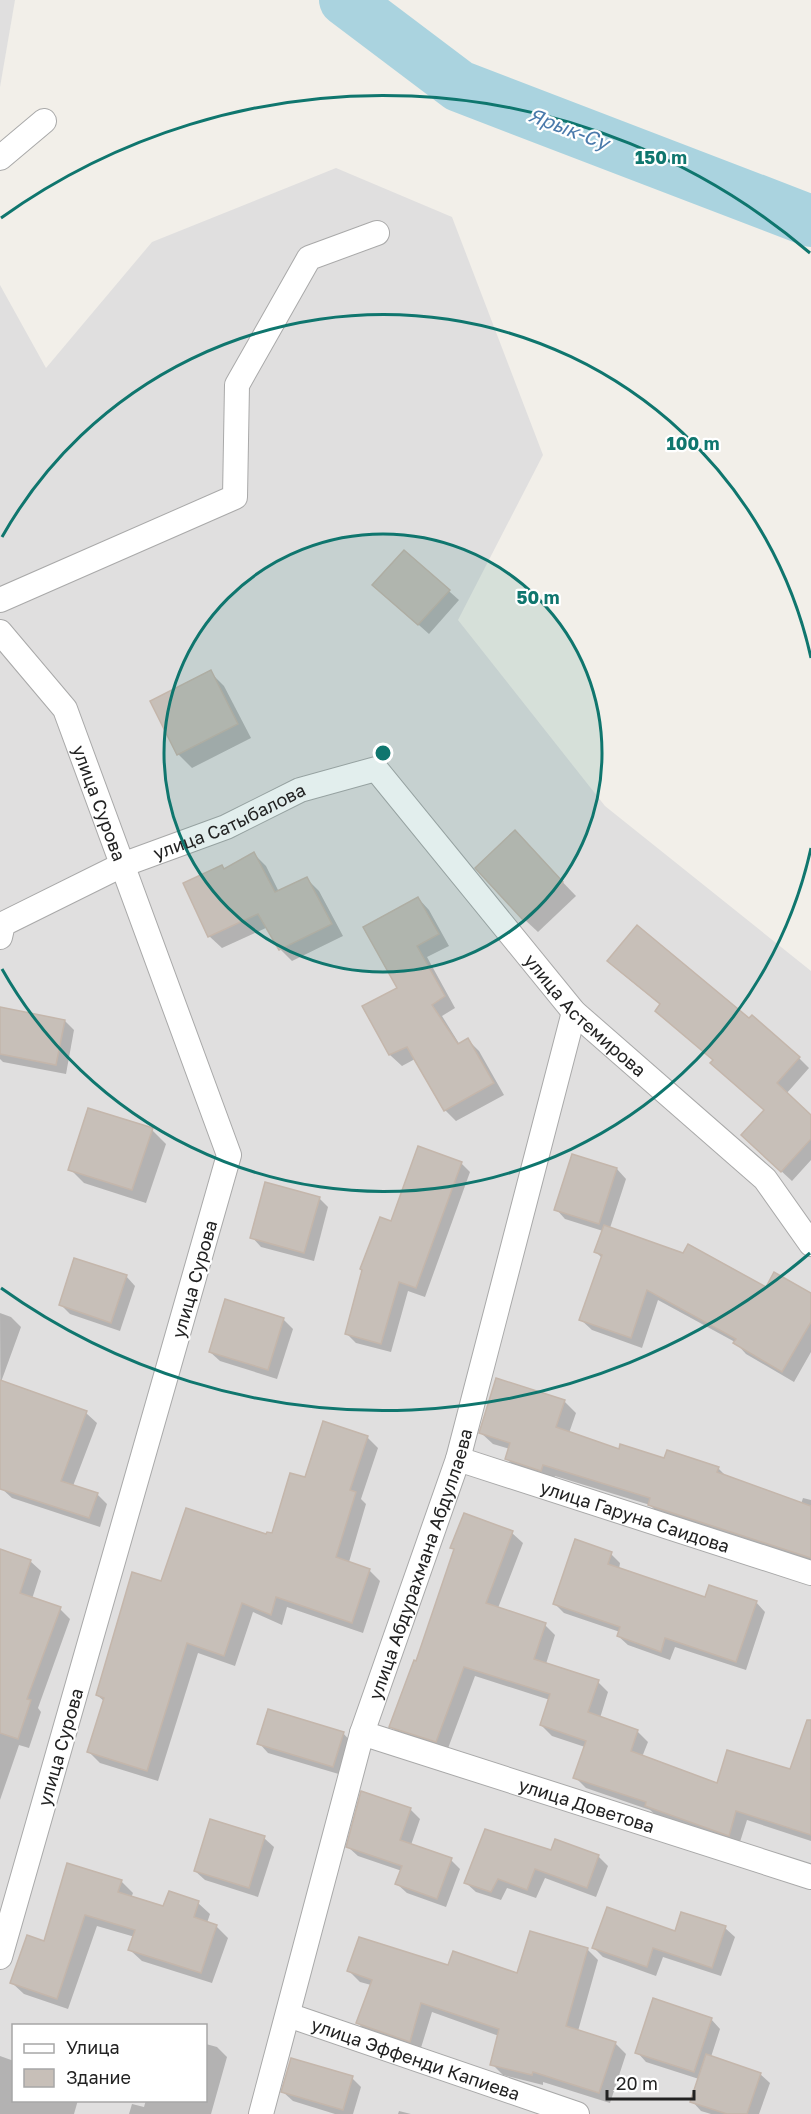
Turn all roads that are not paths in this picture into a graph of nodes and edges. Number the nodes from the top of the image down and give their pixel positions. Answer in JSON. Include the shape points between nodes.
{"nodes":[{"id":1,"x":44,"y":121,"type":"dead end"},
{"id":2,"x":0,"y":158,"type":"edge"},
{"id":3,"x":377,"y":233,"type":"dead end"},
{"id":4,"x":0,"y":600,"type":"edge"},
{"id":5,"x":0,"y":632,"type":"edge"},
{"id":6,"x":376,"y":769,"type":"joint"},
{"id":7,"x":122,"y":865,"type":"junction"},
{"id":8,"x":0,"y":937,"type":"edge"},
{"id":9,"x":574,"y":1012,"type":"junction"},
{"id":10,"x":811,"y":1244,"type":"edge"},
{"id":11,"x":458,"y":1459,"type":"junction"},
{"id":12,"x":811,"y":1573,"type":"edge"},
{"id":13,"x":362,"y":1733,"type":"junction"},
{"id":14,"x":811,"y":1877,"type":"edge"},
{"id":15,"x":0,"y":1957,"type":"edge"},
{"id":16,"x":288,"y":2016,"type":"junction"},
{"id":17,"x":261,"y":2114,"type":"edge"},
{"id":18,"x":577,"y":2114,"type":"edge"}],
"edges":[{"from":1,"to":2,"type":"street"},
{"from":3,"to":4,"type":"street","via":[[309,258],[237,385],[235,497]]},
{"from":5,"to":7,"type":"street","name":"улица Сурова","via":[[65,710]]},
{"from":6,"to":7,"type":"street","name":"улица Сатыбалова","via":[[300,790],[226,827]]},
{"from":6,"to":9,"type":"street","name":"улица Астемирова"},
{"from":7,"to":8,"type":"street","name":"улица Сатыбалова","via":[[3,924]]},
{"from":7,"to":15,"type":"street","name":"улица Сурова","via":[[229,1155]]},
{"from":9,"to":10,"type":"street","name":"улица Астемирова","via":[[765,1179]]},
{"from":9,"to":11,"type":"street","name":"улица Абдурахмана Абдуллаева"},
{"from":11,"to":12,"type":"street","name":"улица Гаруна Саидова"},
{"from":11,"to":13,"type":"street","name":"улица Абдурахмана Абдуллаева"},
{"from":13,"to":14,"type":"street","name":"улица Доветова"},
{"from":13,"to":16,"type":"street","name":"улица Абдурахмана Абдуллаева"},
{"from":16,"to":17,"type":"street","name":"улица Абдурахмана Абдуллаева"},
{"from":16,"to":18,"type":"street","name":"улица Эффенди Капиева"}]}
